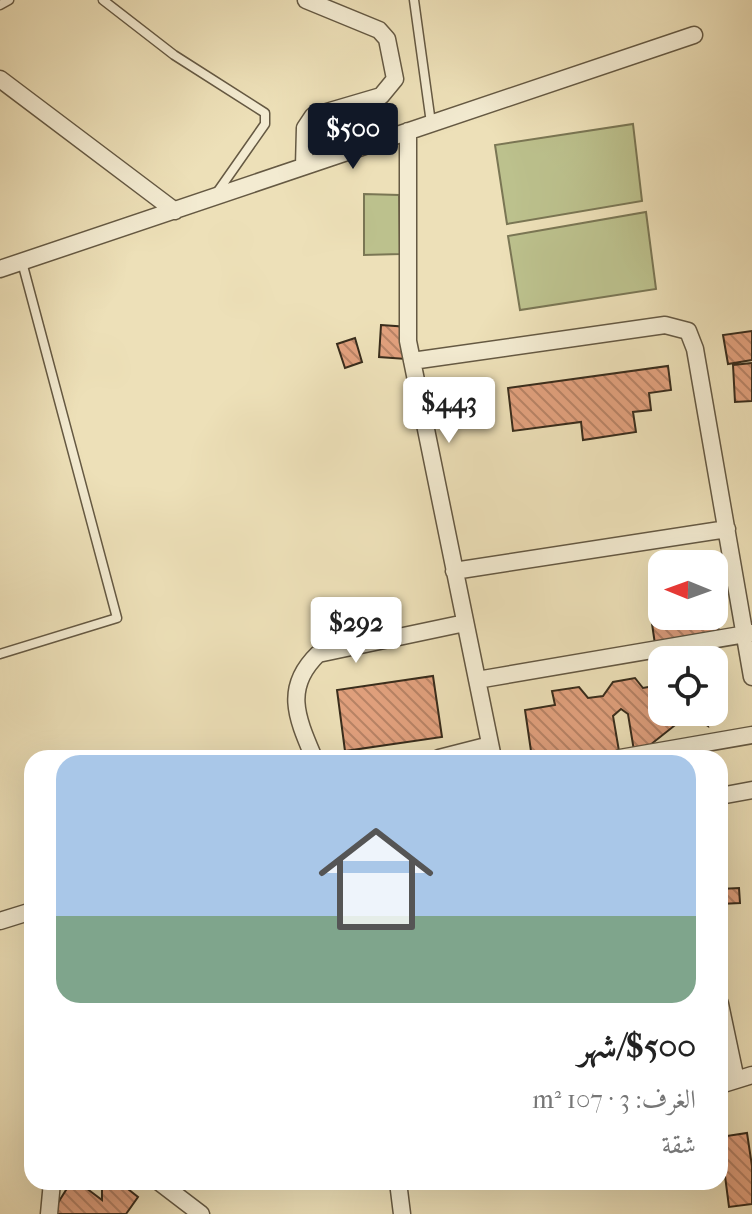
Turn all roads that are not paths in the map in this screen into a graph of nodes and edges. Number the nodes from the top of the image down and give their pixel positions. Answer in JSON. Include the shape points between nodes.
{"nodes":[{"id":1,"x":9,"y":0,"type":"edge"},
{"id":2,"x":103,"y":0,"type":"edge"},
{"id":3,"x":306,"y":0,"type":"edge"},
{"id":4,"x":414,"y":0,"type":"edge"},
{"id":5,"x":0,"y":5,"type":"edge"},
{"id":6,"x":694,"y":35,"type":"dead end"},
{"id":7,"x":0,"y":79,"type":"edge"},
{"id":8,"x":431,"y":123,"type":"junction"},
{"id":9,"x":408,"y":131,"type":"junction"},
{"id":10,"x":304,"y":166,"type":"junction"},
{"id":11,"x":215,"y":196,"type":"junction"},
{"id":12,"x":175,"y":211,"type":"junction"},
{"id":13,"x":22,"y":262,"type":"junction"},
{"id":14,"x":0,"y":269,"type":"edge"},
{"id":15,"x":412,"y":361,"type":"junction"},
{"id":16,"x":727,"y":529,"type":"junction"},
{"id":17,"x":454,"y":571,"type":"junction"},
{"id":18,"x":465,"y":623,"type":"junction"},
{"id":19,"x":748,"y":634,"type":"edge"},
{"id":20,"x":0,"y":654,"type":"edge"},
{"id":21,"x":752,"y":677,"type":"edge"},
{"id":22,"x":477,"y":680,"type":"junction"},
{"id":23,"x":752,"y":735,"type":"edge"},
{"id":24,"x":310,"y":750,"type":"edge"},
{"id":25,"x":492,"y":750,"type":"edge"},
{"id":26,"x":687,"y":750,"type":"edge"},
{"id":27,"x":752,"y":790,"type":"edge"},
{"id":28,"x":728,"y":794,"type":"edge"},
{"id":29,"x":24,"y":914,"type":"edge"},
{"id":30,"x":0,"y":921,"type":"edge"},
{"id":31,"x":728,"y":1042,"type":"edge"},
{"id":32,"x":736,"y":1080,"type":"edge"},
{"id":33,"x":51,"y":1190,"type":"edge"},
{"id":34,"x":170,"y":1190,"type":"edge"},
{"id":35,"x":403,"y":1190,"type":"edge"},
{"id":36,"x":49,"y":1214,"type":"edge"},
{"id":37,"x":201,"y":1214,"type":"edge"},
{"id":38,"x":402,"y":1214,"type":"edge"}],
"edges":[{"from":1,"to":5,"type":"lane"},
{"from":2,"to":11,"type":"lane","via":[[174,55],[265,113],[265,124]]},
{"from":3,"to":10,"type":"street","via":[[379,30],[387,39],[395,79],[381,96],[313,116],[305,128]]},
{"from":4,"to":8,"type":"lane"},
{"from":6,"to":8,"type":"street"},
{"from":7,"to":12,"type":"street"},
{"from":8,"to":9,"type":"street"},
{"from":9,"to":10,"type":"street"},
{"from":9,"to":15,"type":"street"},
{"from":10,"to":11,"type":"street"},
{"from":11,"to":12,"type":"street"},
{"from":12,"to":13,"type":"street"},
{"from":13,"to":14,"type":"street"},
{"from":13,"to":20,"type":"lane","via":[[117,618]]},
{"from":15,"to":16,"type":"street","via":[[665,325],[688,331]]},
{"from":15,"to":17,"type":"street"},
{"from":16,"to":17,"type":"street"},
{"from":16,"to":19,"type":"street"},
{"from":17,"to":18,"type":"street"},
{"from":18,"to":22,"type":"street"},
{"from":18,"to":24,"type":"street","via":[[318,654],[301,670],[296,694],[298,722]]},
{"from":19,"to":21,"type":"street"},
{"from":19,"to":22,"type":"street"},
{"from":22,"to":25,"type":"street"},
{"from":23,"to":26,"type":"street"},
{"from":27,"to":28,"type":"street"},
{"from":29,"to":30,"type":"street"},
{"from":31,"to":32,"type":"street"},
{"from":33,"to":36,"type":"street"},
{"from":34,"to":37,"type":"street"},
{"from":35,"to":38,"type":"street"}]}
